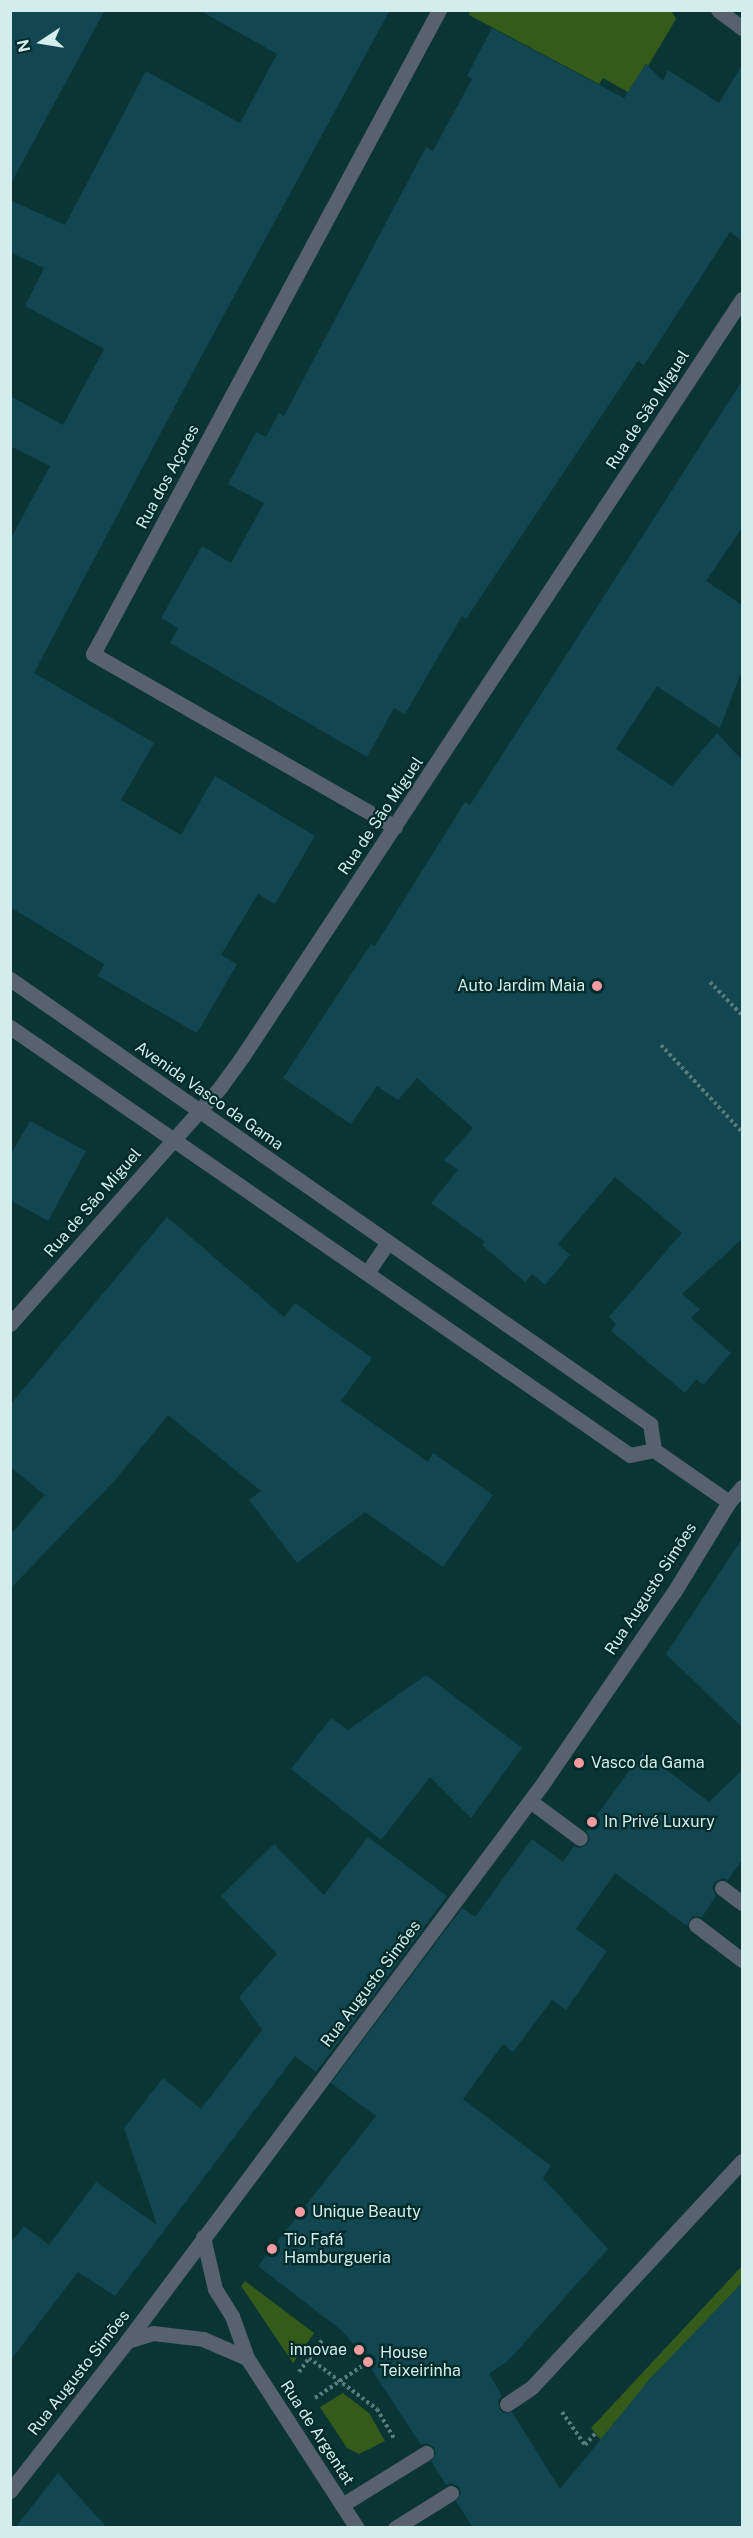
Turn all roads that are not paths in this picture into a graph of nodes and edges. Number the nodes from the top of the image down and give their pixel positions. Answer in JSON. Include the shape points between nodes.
{"nodes":[{"id":1,"x":439,"y":10,"type":"edge"},
{"id":2,"x":718,"y":10,"type":"edge"},
{"id":3,"x":742,"y":28,"type":"edge"},
{"id":4,"x":742,"y":299,"type":"edge"},
{"id":5,"x":395,"y":826,"type":"junction"},
{"id":6,"x":10,"y":979,"type":"edge"},
{"id":7,"x":10,"y":1026,"type":"edge"},
{"id":8,"x":198,"y":1111,"type":"junction"},
{"id":9,"x":173,"y":1140,"type":"junction"},
{"id":10,"x":388,"y":1242,"type":"junction"},
{"id":11,"x":367,"y":1273,"type":"junction"},
{"id":12,"x":10,"y":1324,"type":"edge"},
{"id":13,"x":654,"y":1450,"type":"junction"},
{"id":14,"x":742,"y":1487,"type":"edge"},
{"id":15,"x":729,"y":1502,"type":"junction"},
{"id":16,"x":530,"y":1801,"type":"junction"},
{"id":17,"x":580,"y":1838,"type":"dead end"},
{"id":18,"x":722,"y":1888,"type":"dead end"},
{"id":19,"x":742,"y":1903,"type":"edge"},
{"id":20,"x":696,"y":1925,"type":"dead end"},
{"id":21,"x":742,"y":1960,"type":"edge"},
{"id":22,"x":742,"y":2161,"type":"edge"},
{"id":23,"x":203,"y":2237,"type":"junction"},
{"id":24,"x":127,"y":2341,"type":"junction"},
{"id":25,"x":247,"y":2358,"type":"junction"},
{"id":26,"x":507,"y":2404,"type":"dead end"},
{"id":27,"x":426,"y":2453,"type":"dead end"},
{"id":28,"x":10,"y":2491,"type":"edge"},
{"id":29,"x":451,"y":2493,"type":"dead end"},
{"id":30,"x":342,"y":2505,"type":"junction"},
{"id":31,"x":357,"y":2528,"type":"edge"},
{"id":32,"x":395,"y":2528,"type":"edge"}],
"edges":[{"from":1,"to":5,"type":"street","name":"Rua dos Açores","via":[[93,654]]},
{"from":2,"to":3,"type":"street"},
{"from":4,"to":5,"type":"street","name":"Rua de São Miguel"},
{"from":5,"to":8,"type":"street","name":"Rua de São Miguel","via":[[242,1058]]},
{"from":6,"to":8,"type":"street","name":"Avenida Vasco da Gama"},
{"from":7,"to":9,"type":"street"},
{"from":8,"to":9,"type":"street","name":"Rua de São Miguel"},
{"from":8,"to":10,"type":"street","name":"Avenida Vasco da Gama"},
{"from":9,"to":11,"type":"street"},
{"from":9,"to":12,"type":"street","name":"Rua de São Miguel"},
{"from":10,"to":11,"type":"street"},
{"from":10,"to":13,"type":"street","name":"Avenida Vasco da Gama","via":[[650,1424]]},
{"from":11,"to":13,"type":"street","via":[[630,1455]]},
{"from":13,"to":15,"type":"street"},
{"from":14,"to":15,"type":"street","name":"Rua Augusto Simões"},
{"from":15,"to":16,"type":"street","name":"Rua Augusto Simões","via":[[674,1592]]},
{"from":16,"to":17,"type":"street"},
{"from":16,"to":23,"type":"street","name":"Rua Augusto Simões"},
{"from":18,"to":19,"type":"street"},
{"from":20,"to":21,"type":"street"},
{"from":22,"to":26,"type":"street","via":[[532,2387]]},
{"from":23,"to":24,"type":"street","name":"Rua Augusto Simões"},
{"from":23,"to":25,"type":"street","name":"Rua de Argentat","via":[[215,2289],[232,2316]]},
{"from":24,"to":25,"type":"street","via":[[153,2333],[203,2339]]},
{"from":24,"to":28,"type":"street","name":"Rua Augusto Simões"},
{"from":25,"to":30,"type":"street","name":"Rua de Argentat"},
{"from":27,"to":30,"type":"street"},
{"from":29,"to":32,"type":"street"},
{"from":30,"to":31,"type":"street","name":"Rua de Argentat"}]}
